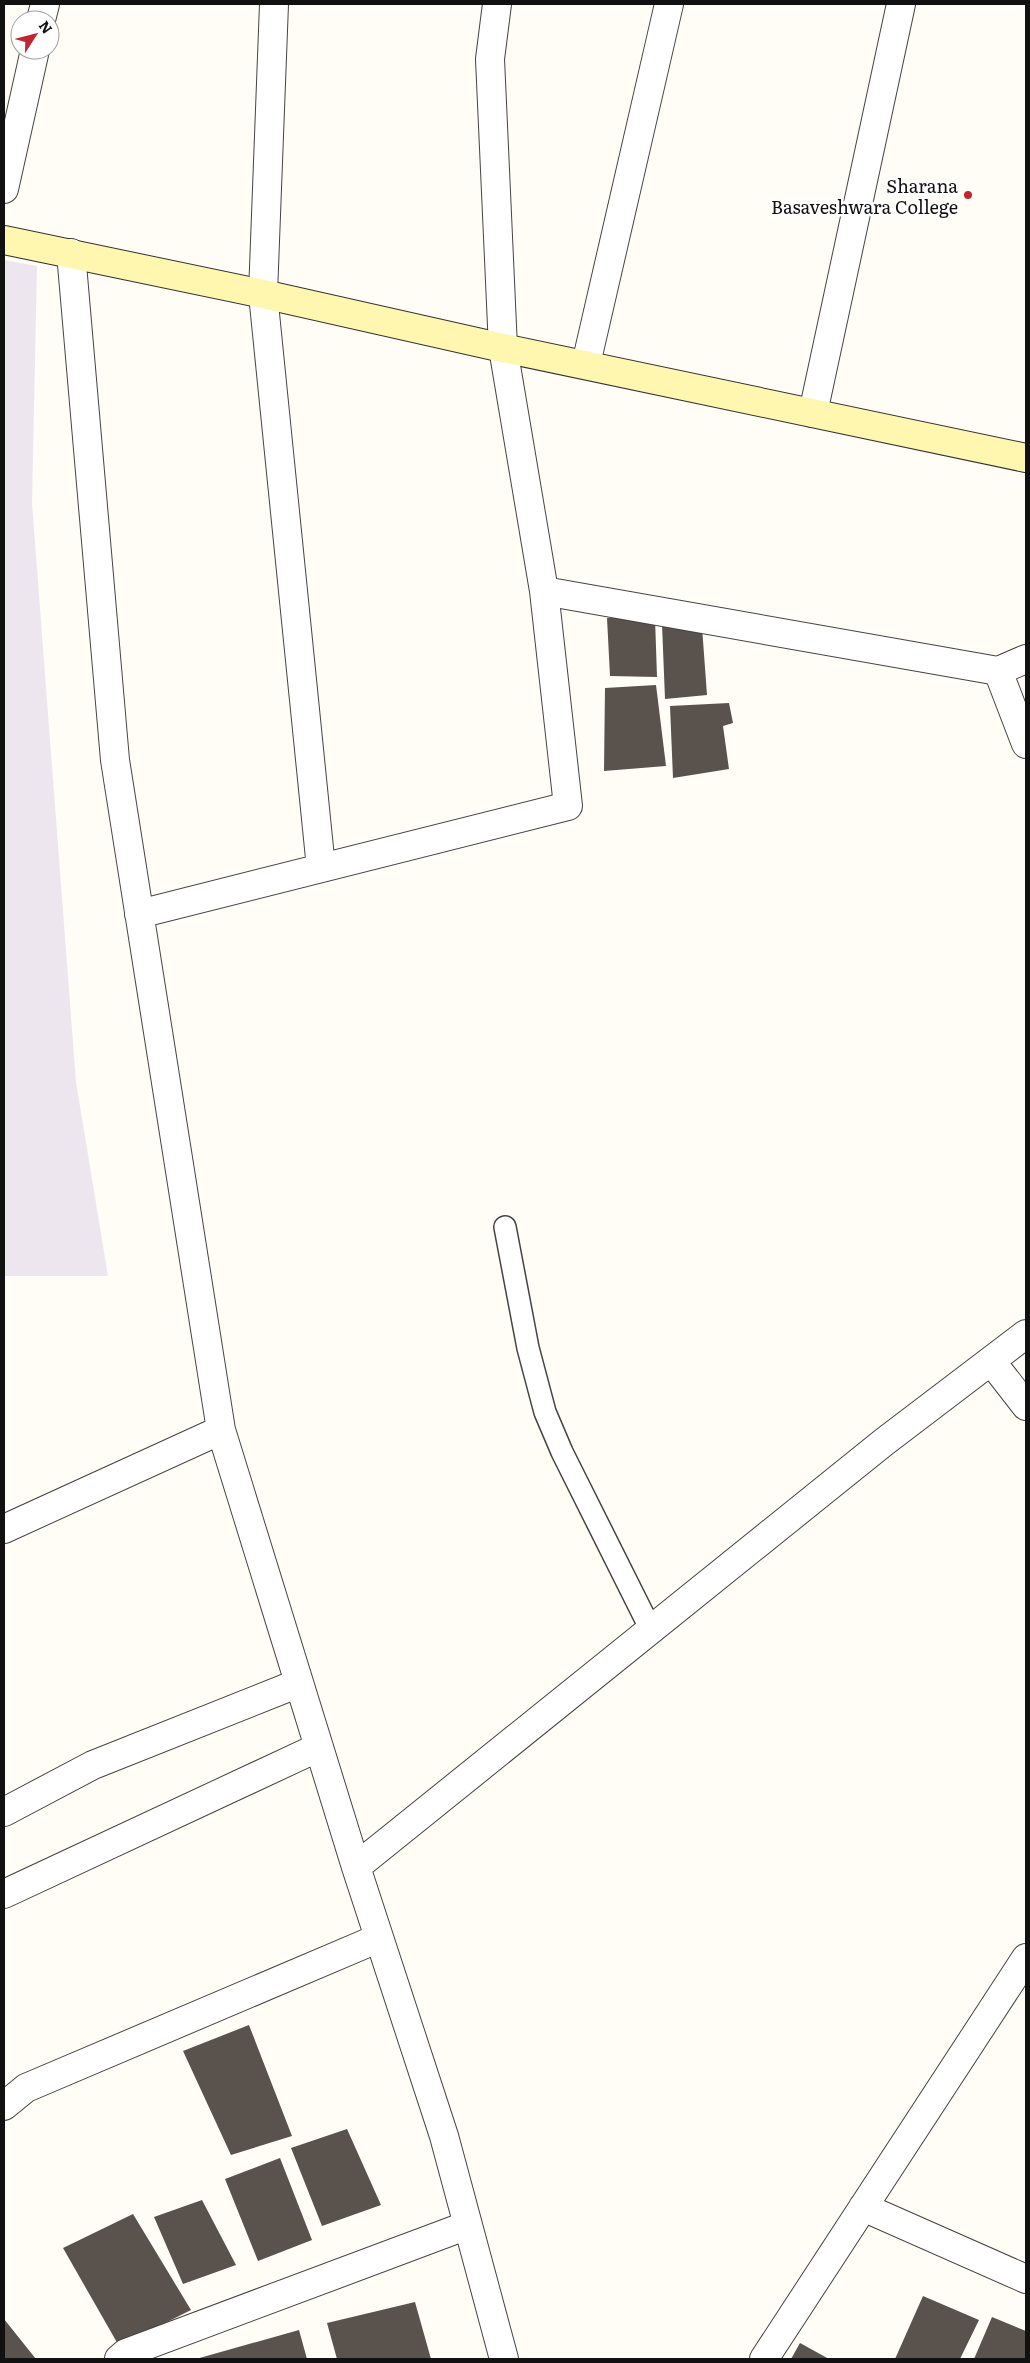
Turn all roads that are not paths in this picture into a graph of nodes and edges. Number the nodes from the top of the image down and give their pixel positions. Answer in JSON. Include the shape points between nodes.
{"nodes":[{"id":1,"x":274,"y":4,"type":"edge"},
{"id":2,"x":497,"y":4,"type":"edge"},
{"id":3,"x":669,"y":4,"type":"edge"},
{"id":4,"x":901,"y":4,"type":"edge"},
{"id":5,"x":33,"y":60,"type":"edge"},
{"id":6,"x":4,"y":189,"type":"edge"},
{"id":7,"x":4,"y":240,"type":"edge"},
{"id":8,"x":71,"y":253,"type":"junction"},
{"id":9,"x":263,"y":294,"type":"junction"},
{"id":10,"x":503,"y":348,"type":"junction"},
{"id":11,"x":586,"y":364,"type":"junction"},
{"id":12,"x":813,"y":413,"type":"junction"},
{"id":13,"x":1026,"y":458,"type":"edge"},
{"id":14,"x":544,"y":591,"type":"junction"},
{"id":15,"x":1026,"y":659,"type":"edge"},
{"id":16,"x":998,"y":671,"type":"junction"},
{"id":17,"x":1026,"y":744,"type":"edge"},
{"id":18,"x":321,"y":868,"type":"junction"},
{"id":19,"x":139,"y":914,"type":"junction"},
{"id":20,"x":505,"y":1227,"type":"dead end"},
{"id":21,"x":1026,"y":1334,"type":"edge"},
{"id":22,"x":991,"y":1360,"type":"junction"},
{"id":23,"x":1026,"y":1406,"type":"edge"},
{"id":24,"x":221,"y":1430,"type":"junction"},
{"id":25,"x":4,"y":1529,"type":"edge"},
{"id":26,"x":650,"y":1630,"type":"junction"},
{"id":27,"x":299,"y":1683,"type":"junction"},
{"id":28,"x":319,"y":1747,"type":"junction"},
{"id":29,"x":4,"y":1812,"type":"edge"},
{"id":30,"x":356,"y":1867,"type":"junction"},
{"id":31,"x":4,"y":1894,"type":"edge"},
{"id":32,"x":379,"y":1938,"type":"junction"},
{"id":33,"x":1026,"y":1958,"type":"edge"},
{"id":34,"x":4,"y":2106,"type":"edge"},
{"id":35,"x":863,"y":2207,"type":"junction"},
{"id":36,"x":468,"y":2224,"type":"junction"},
{"id":37,"x":1026,"y":2278,"type":"edge"},
{"id":38,"x":124,"y":2357,"type":"edge"},
{"id":39,"x":504,"y":2359,"type":"edge"},
{"id":40,"x":764,"y":2359,"type":"edge"}],
"edges":[{"from":1,"to":9,"type":"street"},
{"from":2,"to":10,"type":"street","via":[[490,59]]},
{"from":3,"to":11,"type":"street"},
{"from":4,"to":12,"type":"street"},
{"from":5,"to":6,"type":"street"},
{"from":7,"to":8,"type":"street"},
{"from":8,"to":9,"type":"street"},
{"from":8,"to":19,"type":"street","via":[[115,760]]},
{"from":9,"to":10,"type":"street"},
{"from":9,"to":18,"type":"street"},
{"from":10,"to":11,"type":"street"},
{"from":10,"to":14,"type":"street"},
{"from":11,"to":12,"type":"street"},
{"from":12,"to":13,"type":"street"},
{"from":14,"to":16,"type":"street"},
{"from":14,"to":18,"type":"street","via":[[568,806]]},
{"from":15,"to":16,"type":"street"},
{"from":16,"to":17,"type":"street"},
{"from":18,"to":19,"type":"street"},
{"from":19,"to":24,"type":"street"},
{"from":20,"to":26,"type":"lane","via":[[528,1348],[545,1412]]},
{"from":21,"to":22,"type":"street"},
{"from":22,"to":23,"type":"street"},
{"from":22,"to":26,"type":"street"},
{"from":24,"to":25,"type":"street"},
{"from":24,"to":27,"type":"street"},
{"from":26,"to":30,"type":"street"},
{"from":27,"to":28,"type":"street"},
{"from":27,"to":29,"type":"street","via":[[93,1765]]},
{"from":28,"to":30,"type":"street"},
{"from":28,"to":31,"type":"street"},
{"from":30,"to":32,"type":"street"},
{"from":32,"to":34,"type":"street","via":[[26,2088]]},
{"from":32,"to":36,"type":"street","via":[[444,2136]]},
{"from":33,"to":35,"type":"street"},
{"from":35,"to":37,"type":"street"},
{"from":35,"to":40,"type":"street"},
{"from":36,"to":38,"type":"street"},
{"from":36,"to":39,"type":"street"}]}
